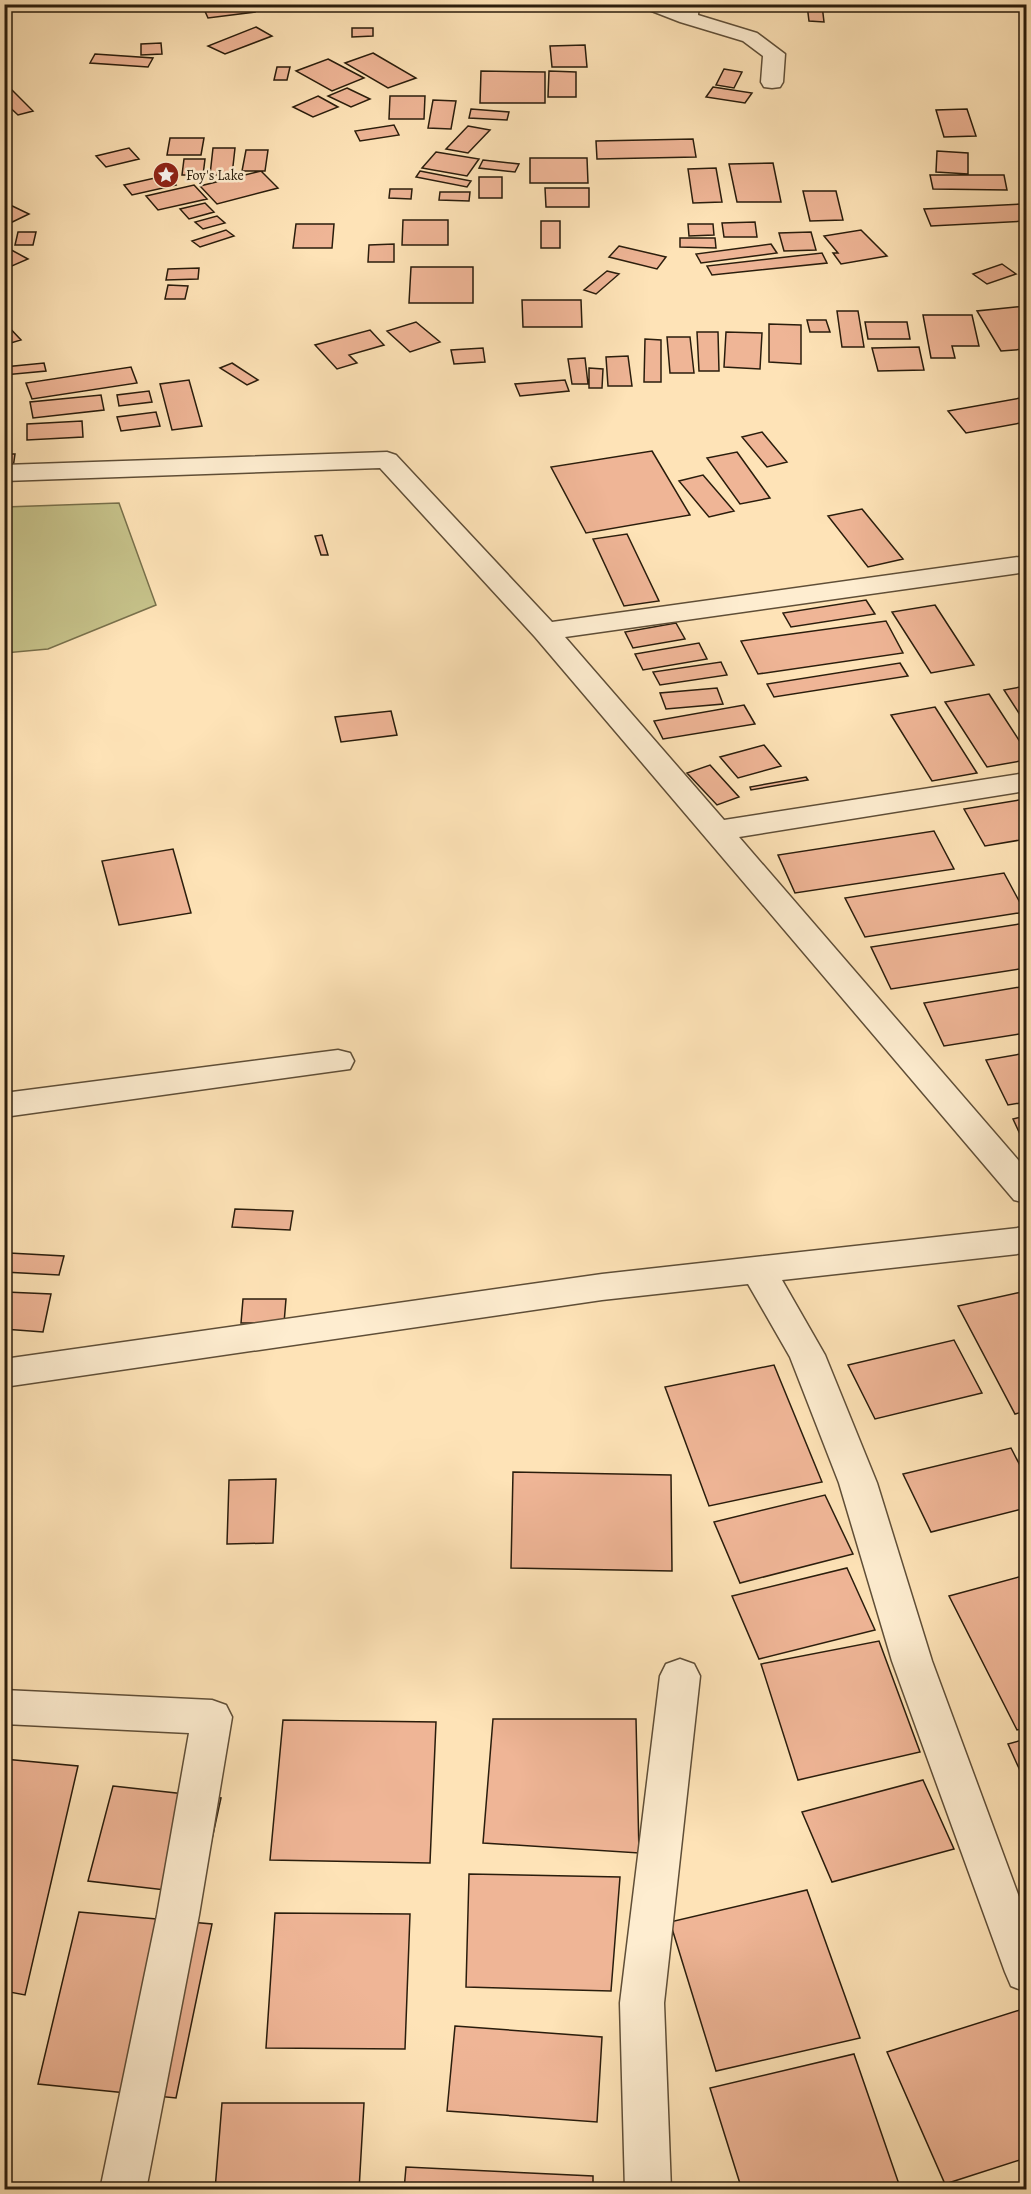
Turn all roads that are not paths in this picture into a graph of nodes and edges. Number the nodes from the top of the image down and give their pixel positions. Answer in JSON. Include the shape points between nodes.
{"nodes":[{"id":1,"x":651,"y":4,"type":"edge"},
{"id":2,"x":688,"y":11,"type":"edge"},
{"id":3,"x":772,"y":82,"type":"dead end"},
{"id":4,"x":4,"y":473,"type":"edge"},
{"id":5,"x":1026,"y":564,"type":"edge"},
{"id":6,"x":546,"y":631,"type":"junction"},
{"id":7,"x":1026,"y":782,"type":"edge"},
{"id":8,"x":717,"y":831,"type":"junction"},
{"id":9,"x":338,"y":1061,"type":"dead end"},
{"id":10,"x":4,"y":1105,"type":"edge"},
{"id":11,"x":1026,"y":1191,"type":"edge"},
{"id":12,"x":1026,"y":1240,"type":"edge"},
{"id":13,"x":758,"y":1270,"type":"junction"},
{"id":14,"x":4,"y":1373,"type":"edge"},
{"id":15,"x":680,"y":1676,"type":"dead end"},
{"id":16,"x":4,"y":1707,"type":"edge"},
{"id":17,"x":1016,"y":1917,"type":"edge"},
{"id":18,"x":1026,"y":1972,"type":"edge"},
{"id":19,"x":123,"y":2190,"type":"edge"},
{"id":20,"x":648,"y":2190,"type":"edge"}],
"edges":[{"from":1,"to":2,"type":"street"},
{"from":2,"to":3,"type":"street","via":[[750,37],[774,54]]},
{"from":4,"to":6,"type":"street","via":[[387,460]]},
{"from":5,"to":6,"type":"street"},
{"from":6,"to":8,"type":"street"},
{"from":7,"to":8,"type":"street"},
{"from":8,"to":11,"type":"street"},
{"from":9,"to":10,"type":"street"},
{"from":12,"to":13,"type":"street"},
{"from":13,"to":14,"type":"street","via":[[602,1287]]},
{"from":13,"to":17,"type":"street","via":[[807,1355],[858,1483],[912,1661]]},
{"from":15,"to":20,"type":"street","via":[[642,2003]]},
{"from":16,"to":19,"type":"street","via":[[212,1717],[178,1915]]},
{"from":17,"to":18,"type":"street"}]}
